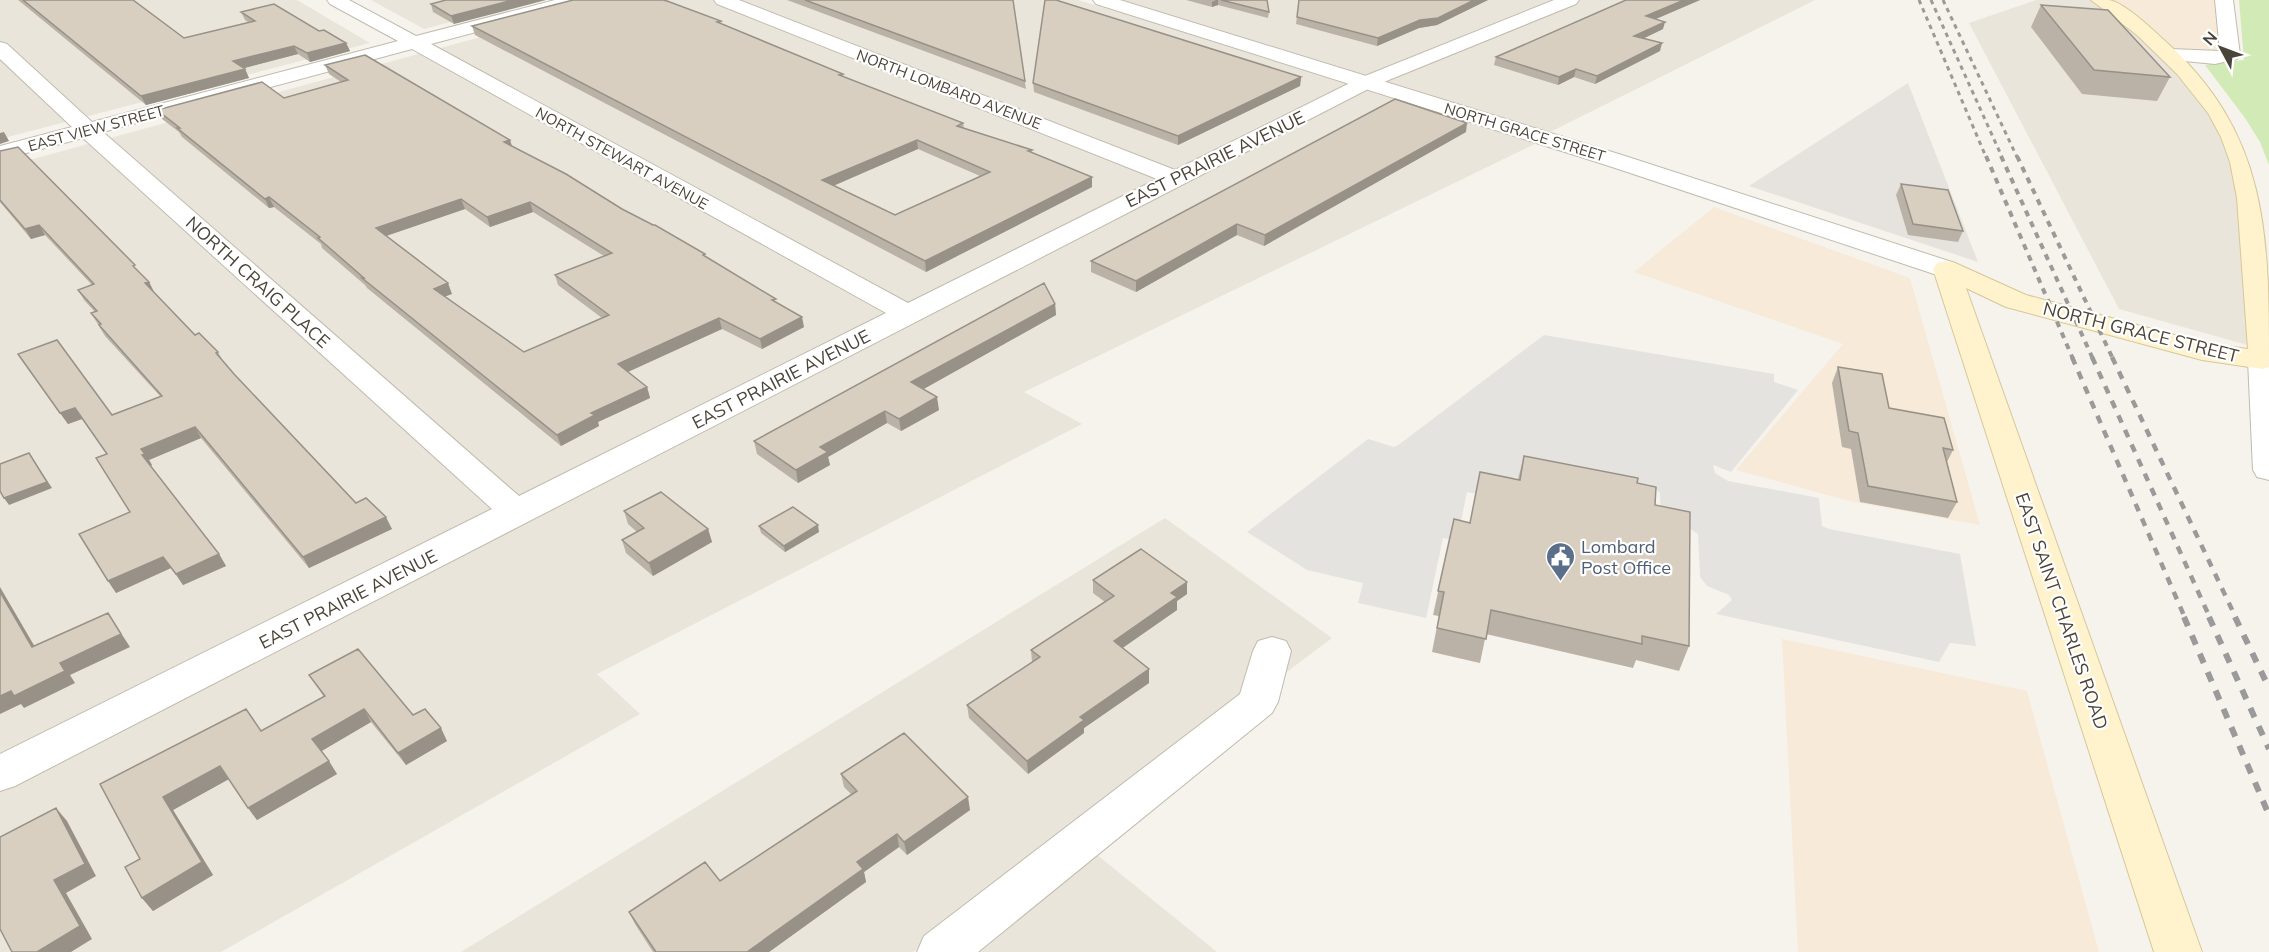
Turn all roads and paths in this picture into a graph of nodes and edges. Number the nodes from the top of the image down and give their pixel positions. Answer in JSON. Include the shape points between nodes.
{"nodes":[{"id":1,"x":336,"y":0,"type":"edge"},
{"id":2,"x":576,"y":0,"type":"edge"},
{"id":3,"x":723,"y":0,"type":"edge"},
{"id":4,"x":1102,"y":0,"type":"edge"},
{"id":5,"x":1570,"y":0,"type":"edge"},
{"id":6,"x":2100,"y":0,"type":"edge"},
{"id":7,"x":2224,"y":0,"type":"edge"},
{"id":8,"x":412,"y":43,"type":"junction"},
{"id":9,"x":0,"y":48,"type":"edge"},
{"id":10,"x":2171,"y":55,"type":"junction"},
{"id":11,"x":1367,"y":82,"type":"junction"},
{"id":12,"x":88,"y":130,"type":"junction"},
{"id":13,"x":0,"y":153,"type":"edge"},
{"id":14,"x":1175,"y":178,"type":"junction"},
{"id":15,"x":1946,"y":269,"type":"junction"},
{"id":16,"x":909,"y":314,"type":"junction"},
{"id":17,"x":2266,"y":361,"type":"edge"},
{"id":18,"x":2269,"y":471,"type":"edge"},
{"id":19,"x":518,"y":514,"type":"junction"},
{"id":20,"x":1272,"y":651,"type":"dead end"},
{"id":21,"x":0,"y":774,"type":"edge"},
{"id":22,"x":941,"y":952,"type":"edge"},
{"id":23,"x":2178,"y":952,"type":"edge"}],
"edges":[{"from":1,"to":8,"type":"street","name":"NORTH STEWART AVENUE"},
{"from":2,"to":8,"type":"street","name":"EAST VIEW STREET"},
{"from":3,"to":14,"type":"street","name":"NORTH LOMBARD AVENUE"},
{"from":4,"to":11,"type":"street","name":"NORTH GRACE STREET"},
{"from":5,"to":11,"type":"street","name":"EAST PRAIRIE AVENUE"},
{"from":6,"to":10,"type":"main road"},
{"from":7,"to":10,"type":"street","via":[[2230,55]]},
{"from":8,"to":12,"type":"street","name":"EAST VIEW STREET"},
{"from":8,"to":16,"type":"street","name":"NORTH STEWART AVENUE"},
{"from":9,"to":12,"type":"street","name":"NORTH CRAIG PLACE"},
{"from":10,"to":17,"type":"main road","via":[[2218,113],[2241,162]]},
{"from":11,"to":14,"type":"street","name":"EAST PRAIRIE AVENUE"},
{"from":11,"to":15,"type":"street","name":"NORTH GRACE STREET"},
{"from":12,"to":13,"type":"street","name":"EAST VIEW STREET"},
{"from":12,"to":19,"type":"street","name":"NORTH CRAIG PLACE"},
{"from":14,"to":16,"type":"street","name":"EAST PRAIRIE AVENUE"},
{"from":15,"to":17,"type":"main road","name":"NORTH GRACE STREET","via":[[2016,301],[2202,351]]},
{"from":15,"to":23,"type":"main road","name":"EAST SAINT CHARLES ROAD"},
{"from":16,"to":19,"type":"street","name":"EAST PRAIRIE AVENUE"},
{"from":17,"to":18,"type":"street"},
{"from":19,"to":21,"type":"street","name":"EAST PRAIRIE AVENUE"},
{"from":20,"to":22,"type":"street","via":[[1258,702]]}]}
